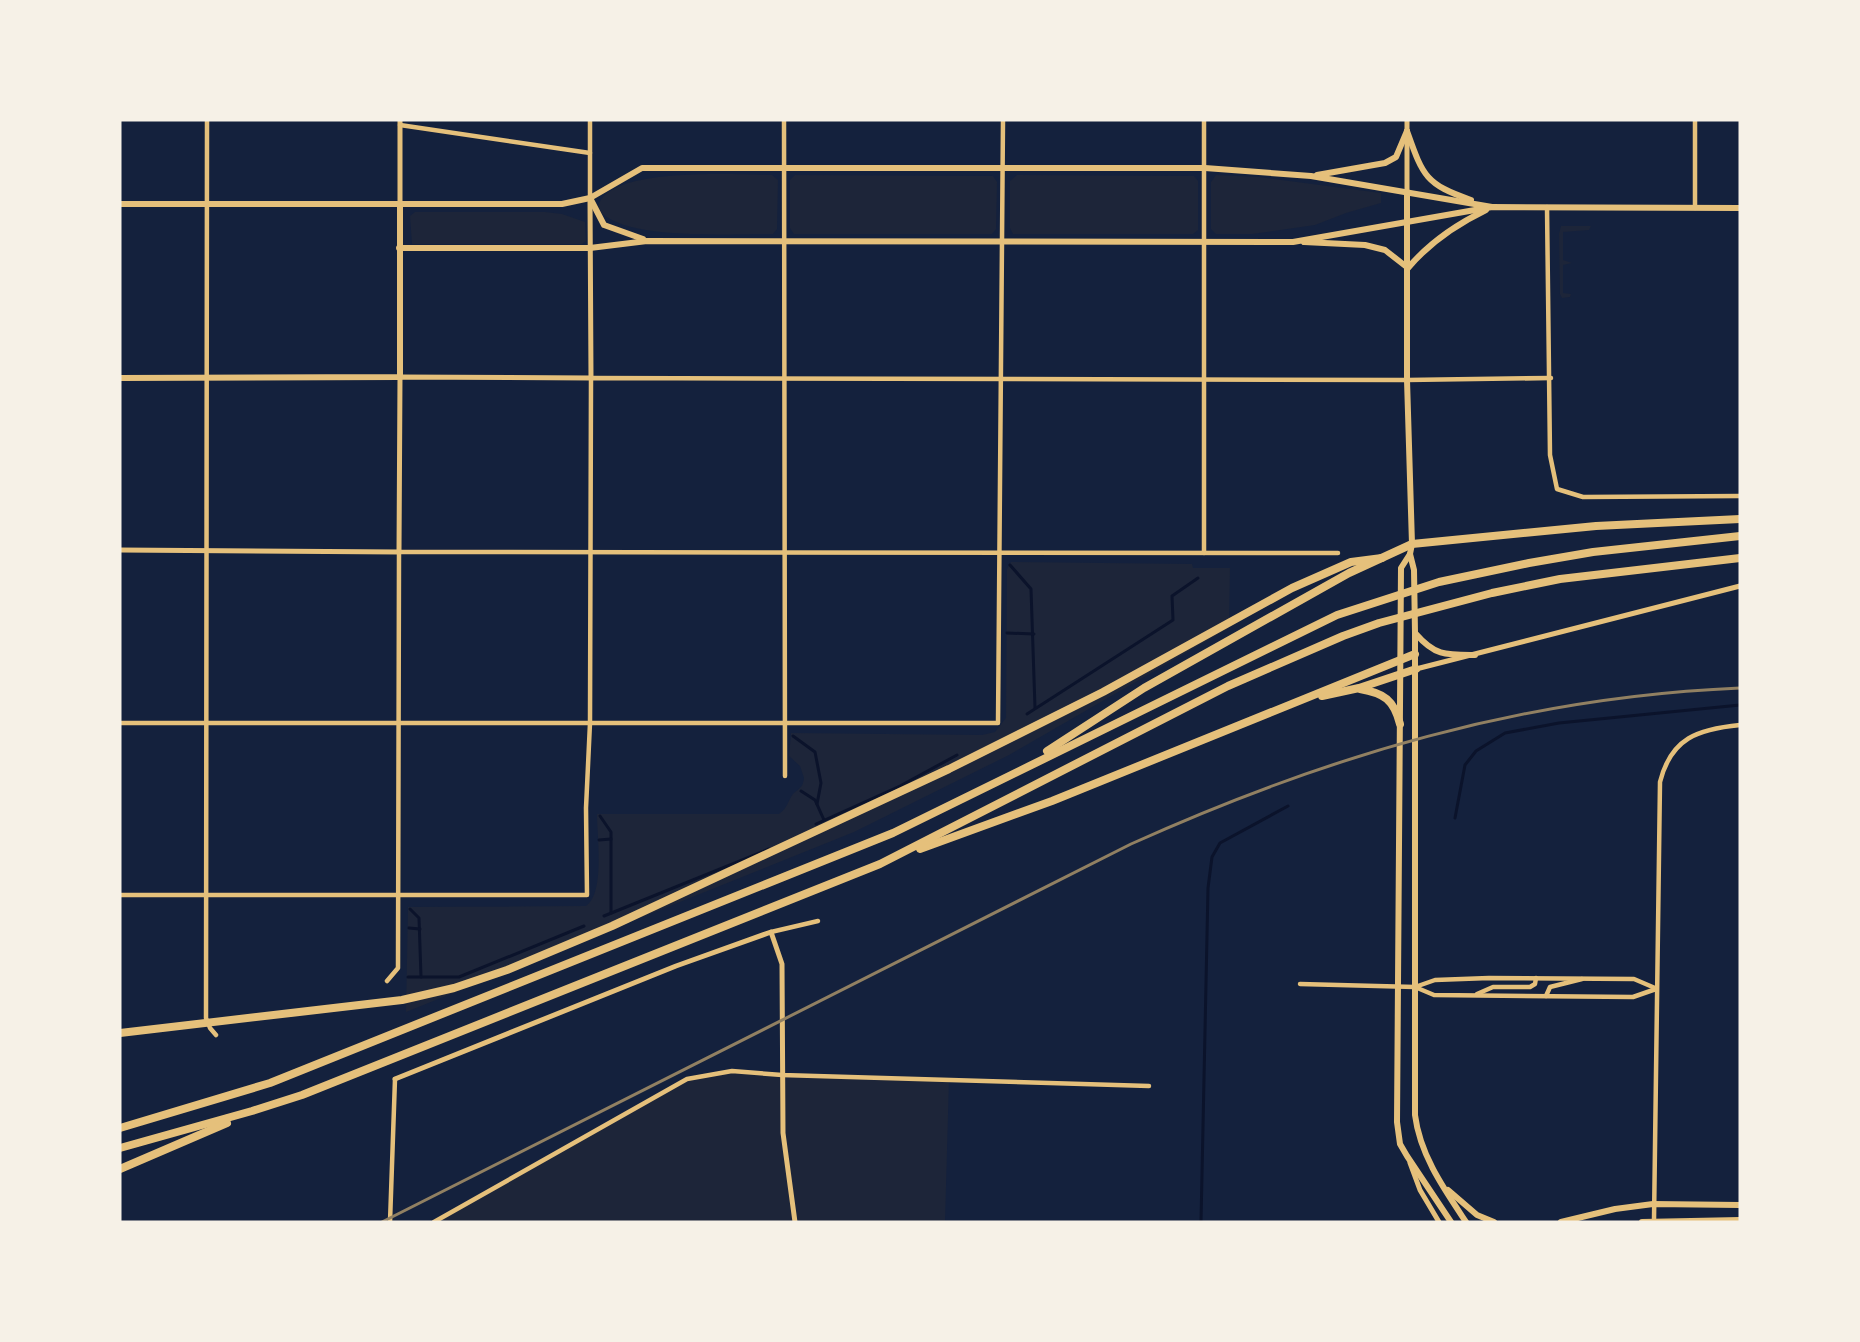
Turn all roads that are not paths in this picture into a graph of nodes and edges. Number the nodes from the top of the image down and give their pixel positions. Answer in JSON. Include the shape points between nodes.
{"nodes":[{"id":1,"x":207,"y":120,"type":"edge"},
{"id":2,"x":590,"y":120,"type":"edge"},
{"id":3,"x":784,"y":120,"type":"edge"},
{"id":4,"x":1003,"y":120,"type":"edge"},
{"id":5,"x":1204,"y":120,"type":"edge"},
{"id":6,"x":1407,"y":120,"type":"edge"},
{"id":7,"x":1695,"y":120,"type":"edge"},
{"id":8,"x":400,"y":123,"type":"edge"},
{"id":9,"x":1407,"y":131,"type":"junction"},
{"id":10,"x":590,"y":153,"type":"junction"},
{"id":11,"x":784,"y":168,"type":"junction"},
{"id":12,"x":1205,"y":168,"type":"junction"},
{"id":13,"x":1003,"y":169,"type":"junction"},
{"id":14,"x":1311,"y":176,"type":"junction"},
{"id":15,"x":1407,"y":192,"type":"junction"},
{"id":16,"x":590,"y":198,"type":"junction"},
{"id":17,"x":120,"y":204,"type":"edge"},
{"id":18,"x":208,"y":204,"type":"junction"},
{"id":19,"x":400,"y":205,"type":"junction"},
{"id":20,"x":1492,"y":207,"type":"junction"},
{"id":21,"x":1547,"y":207,"type":"junction"},
{"id":22,"x":1695,"y":208,"type":"junction"},
{"id":23,"x":1740,"y":208,"type":"edge"},
{"id":24,"x":1407,"y":221,"type":"junction"},
{"id":25,"x":647,"y":241,"type":"junction"},
{"id":26,"x":784,"y":241,"type":"junction"},
{"id":27,"x":1002,"y":241,"type":"junction"},
{"id":28,"x":1204,"y":242,"type":"junction"},
{"id":29,"x":1293,"y":242,"type":"junction"},
{"id":30,"x":399,"y":248,"type":"junction"},
{"id":31,"x":590,"y":248,"type":"junction"},
{"id":32,"x":1408,"y":268,"type":"junction"},
{"id":33,"x":400,"y":376,"type":"junction"},
{"id":34,"x":120,"y":378,"type":"edge"},
{"id":35,"x":207,"y":378,"type":"junction"},
{"id":36,"x":591,"y":378,"type":"junction"},
{"id":37,"x":784,"y":378,"type":"junction"},
{"id":38,"x":1000,"y":378,"type":"junction"},
{"id":39,"x":1551,"y":378,"type":"junction"},
{"id":40,"x":1205,"y":379,"type":"junction"},
{"id":41,"x":1407,"y":380,"type":"junction"},
{"id":42,"x":1740,"y":496,"type":"edge"},
{"id":43,"x":1740,"y":519,"type":"edge"},
{"id":44,"x":1740,"y":537,"type":"edge"},
{"id":45,"x":1412,"y":544,"type":"junction"},
{"id":46,"x":207,"y":549,"type":"junction"},
{"id":47,"x":120,"y":550,"type":"edge"},
{"id":48,"x":399,"y":552,"type":"junction"},
{"id":49,"x":591,"y":552,"type":"junction"},
{"id":50,"x":784,"y":552,"type":"junction"},
{"id":51,"x":1000,"y":553,"type":"junction"},
{"id":52,"x":1204,"y":553,"type":"junction"},
{"id":53,"x":1338,"y":553,"type":"dead end"},
{"id":54,"x":1410,"y":554,"type":"junction"},
{"id":55,"x":1382,"y":558,"type":"junction"},
{"id":56,"x":1740,"y":558,"type":"edge"},
{"id":57,"x":1740,"y":586,"type":"edge"},
{"id":58,"x":1415,"y":633,"type":"junction"},
{"id":59,"x":1415,"y":654,"type":"junction"},
{"id":60,"x":1475,"y":655,"type":"junction"},
{"id":61,"x":1400,"y":661,"type":"junction"},
{"id":62,"x":1416,"y":669,"type":"junction"},
{"id":63,"x":1401,"y":674,"type":"junction"},
{"id":64,"x":1359,"y":688,"type":"junction"},
{"id":65,"x":1298,"y":701,"type":"junction"},
{"id":66,"x":120,"y":723,"type":"edge"},
{"id":67,"x":207,"y":723,"type":"junction"},
{"id":68,"x":399,"y":723,"type":"junction"},
{"id":69,"x":590,"y":723,"type":"junction"},
{"id":70,"x":784,"y":723,"type":"junction"},
{"id":71,"x":1401,"y":724,"type":"junction"},
{"id":72,"x":1740,"y":725,"type":"edge"},
{"id":73,"x":1015,"y":771,"type":"junction"},
{"id":74,"x":784,"y":776,"type":"dead end"},
{"id":75,"x":880,"y":864,"type":"junction"},
{"id":76,"x":120,"y":895,"type":"edge"},
{"id":77,"x":399,"y":895,"type":"junction"},
{"id":78,"x":206,"y":896,"type":"junction"},
{"id":79,"x":818,"y":921,"type":"dead end"},
{"id":80,"x":771,"y":932,"type":"junction"},
{"id":81,"x":1536,"y":978,"type":"junction"},
{"id":82,"x":1585,"y":978,"type":"junction"},
{"id":83,"x":387,"y":981,"type":"dead end"},
{"id":84,"x":1300,"y":984,"type":"dead end"},
{"id":85,"x":1397,"y":987,"type":"junction"},
{"id":86,"x":1415,"y":987,"type":"junction"},
{"id":87,"x":1656,"y":989,"type":"junction"},
{"id":88,"x":1474,"y":996,"type":"junction"},
{"id":89,"x":1546,"y":996,"type":"junction"},
{"id":90,"x":207,"y":1021,"type":"junction"},
{"id":91,"x":120,"y":1033,"type":"edge"},
{"id":92,"x":216,"y":1035,"type":"dead end"},
{"id":93,"x":782,"y":1075,"type":"junction"},
{"id":94,"x":395,"y":1079,"type":"joint"},
{"id":95,"x":1149,"y":1086,"type":"dead end"},
{"id":96,"x":252,"y":1112,"type":"junction"},
{"id":97,"x":120,"y":1128,"type":"edge"},
{"id":98,"x":120,"y":1148,"type":"edge"},
{"id":99,"x":1407,"y":1156,"type":"junction"},
{"id":100,"x":120,"y":1169,"type":"edge"},
{"id":101,"x":1441,"y":1184,"type":"junction"},
{"id":102,"x":1653,"y":1204,"type":"junction"},
{"id":103,"x":1740,"y":1205,"type":"edge"},
{"id":104,"x":1654,"y":1220,"type":"junction"},
{"id":105,"x":1740,"y":1221,"type":"edge"},
{"id":106,"x":390,"y":1222,"type":"edge"},
{"id":107,"x":434,"y":1222,"type":"edge"},
{"id":108,"x":795,"y":1222,"type":"edge"},
{"id":109,"x":1439,"y":1222,"type":"edge"},
{"id":110,"x":1451,"y":1222,"type":"edge"},
{"id":111,"x":1466,"y":1222,"type":"edge"},
{"id":112,"x":1494,"y":1222,"type":"edge"},
{"id":113,"x":1561,"y":1222,"type":"edge"},
{"id":114,"x":1642,"y":1222,"type":"edge"}],
"edges":[{"from":1,"to":18,"type":"street"},
{"from":2,"to":10,"type":"street"},
{"from":3,"to":11,"type":"street"},
{"from":4,"to":13,"type":"street"},
{"from":5,"to":12,"type":"street"},
{"from":6,"to":9,"type":"street"},
{"from":7,"to":22,"type":"street"},
{"from":8,"to":10,"type":"street"},
{"from":8,"to":19,"type":"street"},
{"from":9,"to":14,"type":"main road","via":[[1396,157],[1385,164]]},
{"from":9,"to":15,"type":"street"},
{"from":9,"to":20,"type":"main road","via":[[1421,170],[1433,183],[1447,192]]},
{"from":10,"to":16,"type":"street"},
{"from":11,"to":13,"type":"main road"},
{"from":11,"to":16,"type":"main road","via":[[642,168]]},
{"from":11,"to":26,"type":"street"},
{"from":12,"to":13,"type":"main road"},
{"from":12,"to":14,"type":"main road"},
{"from":12,"to":28,"type":"street"},
{"from":13,"to":27,"type":"street"},
{"from":14,"to":15,"type":"main road"},
{"from":15,"to":20,"type":"main road"},
{"from":15,"to":24,"type":"main road"},
{"from":16,"to":19,"type":"main road","via":[[562,204]]},
{"from":16,"to":25,"type":"main road","via":[[604,225]]},
{"from":16,"to":31,"type":"street"},
{"from":17,"to":18,"type":"main road"},
{"from":18,"to":19,"type":"main road"},
{"from":18,"to":35,"type":"street"},
{"from":19,"to":30,"type":"main road"},
{"from":20,"to":21,"type":"main road"},
{"from":20,"to":24,"type":"main road"},
{"from":20,"to":32,"type":"main road","via":[[1458,223],[1425,248]]},
{"from":21,"to":22,"type":"main road"},
{"from":21,"to":39,"type":"street"},
{"from":22,"to":23,"type":"main road"},
{"from":24,"to":29,"type":"main road"},
{"from":24,"to":32,"type":"main road"},
{"from":25,"to":26,"type":"main road"},
{"from":25,"to":31,"type":"main road"},
{"from":26,"to":27,"type":"main road"},
{"from":26,"to":37,"type":"street"},
{"from":27,"to":28,"type":"main road"},
{"from":27,"to":38,"type":"street"},
{"from":28,"to":29,"type":"main road"},
{"from":28,"to":40,"type":"street"},
{"from":29,"to":32,"type":"main road","via":[[1365,245],[1385,250]]},
{"from":30,"to":31,"type":"main road"},
{"from":30,"to":33,"type":"main road"},
{"from":31,"to":36,"type":"street"},
{"from":32,"to":41,"type":"main road"},
{"from":33,"to":35,"type":"main road"},
{"from":33,"to":36,"type":"street"},
{"from":33,"to":48,"type":"street"},
{"from":34,"to":35,"type":"main road"},
{"from":35,"to":46,"type":"street"},
{"from":36,"to":37,"type":"street"},
{"from":36,"to":49,"type":"street"},
{"from":37,"to":38,"type":"street"},
{"from":37,"to":50,"type":"street"},
{"from":38,"to":40,"type":"street"},
{"from":38,"to":51,"type":"street"},
{"from":39,"to":41,"type":"street"},
{"from":39,"to":42,"type":"street","via":[[1550,455],[1557,489],[1583,497]]},
{"from":40,"to":41,"type":"street"},
{"from":40,"to":52,"type":"street"},
{"from":41,"to":45,"type":"main road"},
{"from":43,"to":45,"type":"highway","via":[[1596,526]]},
{"from":44,"to":73,"type":"highway","via":[[1593,552],[1439,582],[1378,601],[1337,615]]},
{"from":45,"to":54,"type":"main road"},
{"from":45,"to":55,"type":"highway"},
{"from":46,"to":47,"type":"street"},
{"from":46,"to":48,"type":"street"},
{"from":46,"to":67,"type":"street"},
{"from":48,"to":49,"type":"street"},
{"from":48,"to":68,"type":"street"},
{"from":49,"to":50,"type":"street"},
{"from":49,"to":69,"type":"street"},
{"from":50,"to":51,"type":"street"},
{"from":50,"to":70,"type":"street"},
{"from":51,"to":52,"type":"street"},
{"from":51,"to":70,"type":"street","via":[[998,723]]},
{"from":52,"to":53,"type":"street"},
{"from":54,"to":58,"type":"main road"},
{"from":54,"to":61,"type":"main road","via":[[1401,568]]},
{"from":55,"to":73,"type":"highway","via":[[1144,688]]},
{"from":55,"to":90,"type":"highway","via":[[1351,562],[1292,588],[1103,692],[949,769],[642,913],[507,970],[402,1000]]},
{"from":56,"to":75,"type":"highway","via":[[1560,579],[1379,623],[1228,686]]},
{"from":57,"to":60,"type":"street"},
{"from":58,"to":59,"type":"main road"},
{"from":58,"to":60,"type":"main road","via":[[1429,649],[1446,655]]},
{"from":59,"to":61,"type":"highway"},
{"from":59,"to":62,"type":"main road"},
{"from":60,"to":62,"type":"street"},
{"from":61,"to":63,"type":"main road"},
{"from":61,"to":65,"type":"highway"},
{"from":62,"to":63,"type":"highway"},
{"from":62,"to":86,"type":"main road"},
{"from":63,"to":64,"type":"highway"},
{"from":63,"to":71,"type":"main road"},
{"from":64,"to":65,"type":"highway"},
{"from":64,"to":71,"type":"highway","via":[[1381,693],[1390,700]]},
{"from":65,"to":75,"type":"highway","via":[[1052,801]]},
{"from":66,"to":67,"type":"street"},
{"from":67,"to":68,"type":"street"},
{"from":67,"to":78,"type":"street"},
{"from":68,"to":69,"type":"street"},
{"from":68,"to":77,"type":"street"},
{"from":69,"to":70,"type":"street"},
{"from":69,"to":77,"type":"street","via":[[587,895]]},
{"from":70,"to":74,"type":"street"},
{"from":71,"to":85,"type":"main road"},
{"from":72,"to":87,"type":"street","via":[[1693,735],[1675,748],[1664,766],[1660,783]]},
{"from":73,"to":97,"type":"highway","via":[[893,833],[342,1055],[232,1096]]},
{"from":75,"to":96,"type":"highway"},
{"from":76,"to":78,"type":"street"},
{"from":77,"to":78,"type":"street"},
{"from":77,"to":83,"type":"street","via":[[398,968]]},
{"from":78,"to":90,"type":"street"},
{"from":79,"to":80,"type":"street"},
{"from":80,"to":93,"type":"street","via":[[782,964]]},
{"from":80,"to":94,"type":"street"},
{"from":81,"to":82,"type":"street"},
{"from":81,"to":86,"type":"street","via":[[1435,980]]},
{"from":81,"to":88,"type":"street","via":[[1530,987],[1493,987]]},
{"from":82,"to":87,"type":"street","via":[[1634,979]]},
{"from":82,"to":89,"type":"street","via":[[1550,987]]},
{"from":84,"to":85,"type":"street"},
{"from":85,"to":86,"type":"street"},
{"from":85,"to":99,"type":"main road","via":[[1397,1122],[1400,1144]]},
{"from":86,"to":88,"type":"street","via":[[1434,995]]},
{"from":86,"to":101,"type":"main road","via":[[1416,1125]]},
{"from":87,"to":89,"type":"street","via":[[1633,997]]},
{"from":87,"to":102,"type":"street"},
{"from":88,"to":89,"type":"street"},
{"from":90,"to":91,"type":"highway"},
{"from":90,"to":92,"type":"street"},
{"from":93,"to":95,"type":"street"},
{"from":93,"to":107,"type":"street","via":[[732,1071],[687,1079]]},
{"from":93,"to":108,"type":"street","via":[[783,1133]]},
{"from":94,"to":106,"type":"street"},
{"from":96,"to":98,"type":"highway"},
{"from":96,"to":100,"type":"highway"},
{"from":99,"to":109,"type":"street","via":[[1420,1190]]},
{"from":99,"to":110,"type":"main road"},
{"from":101,"to":111,"type":"main road"},
{"from":101,"to":112,"type":"main road","via":[[1477,1215]]},
{"from":102,"to":103,"type":"main road"},
{"from":102,"to":104,"type":"street"},
{"from":102,"to":113,"type":"main road"},
{"from":104,"to":105,"type":"main road"},
{"from":104,"to":114,"type":"main road"}]}
